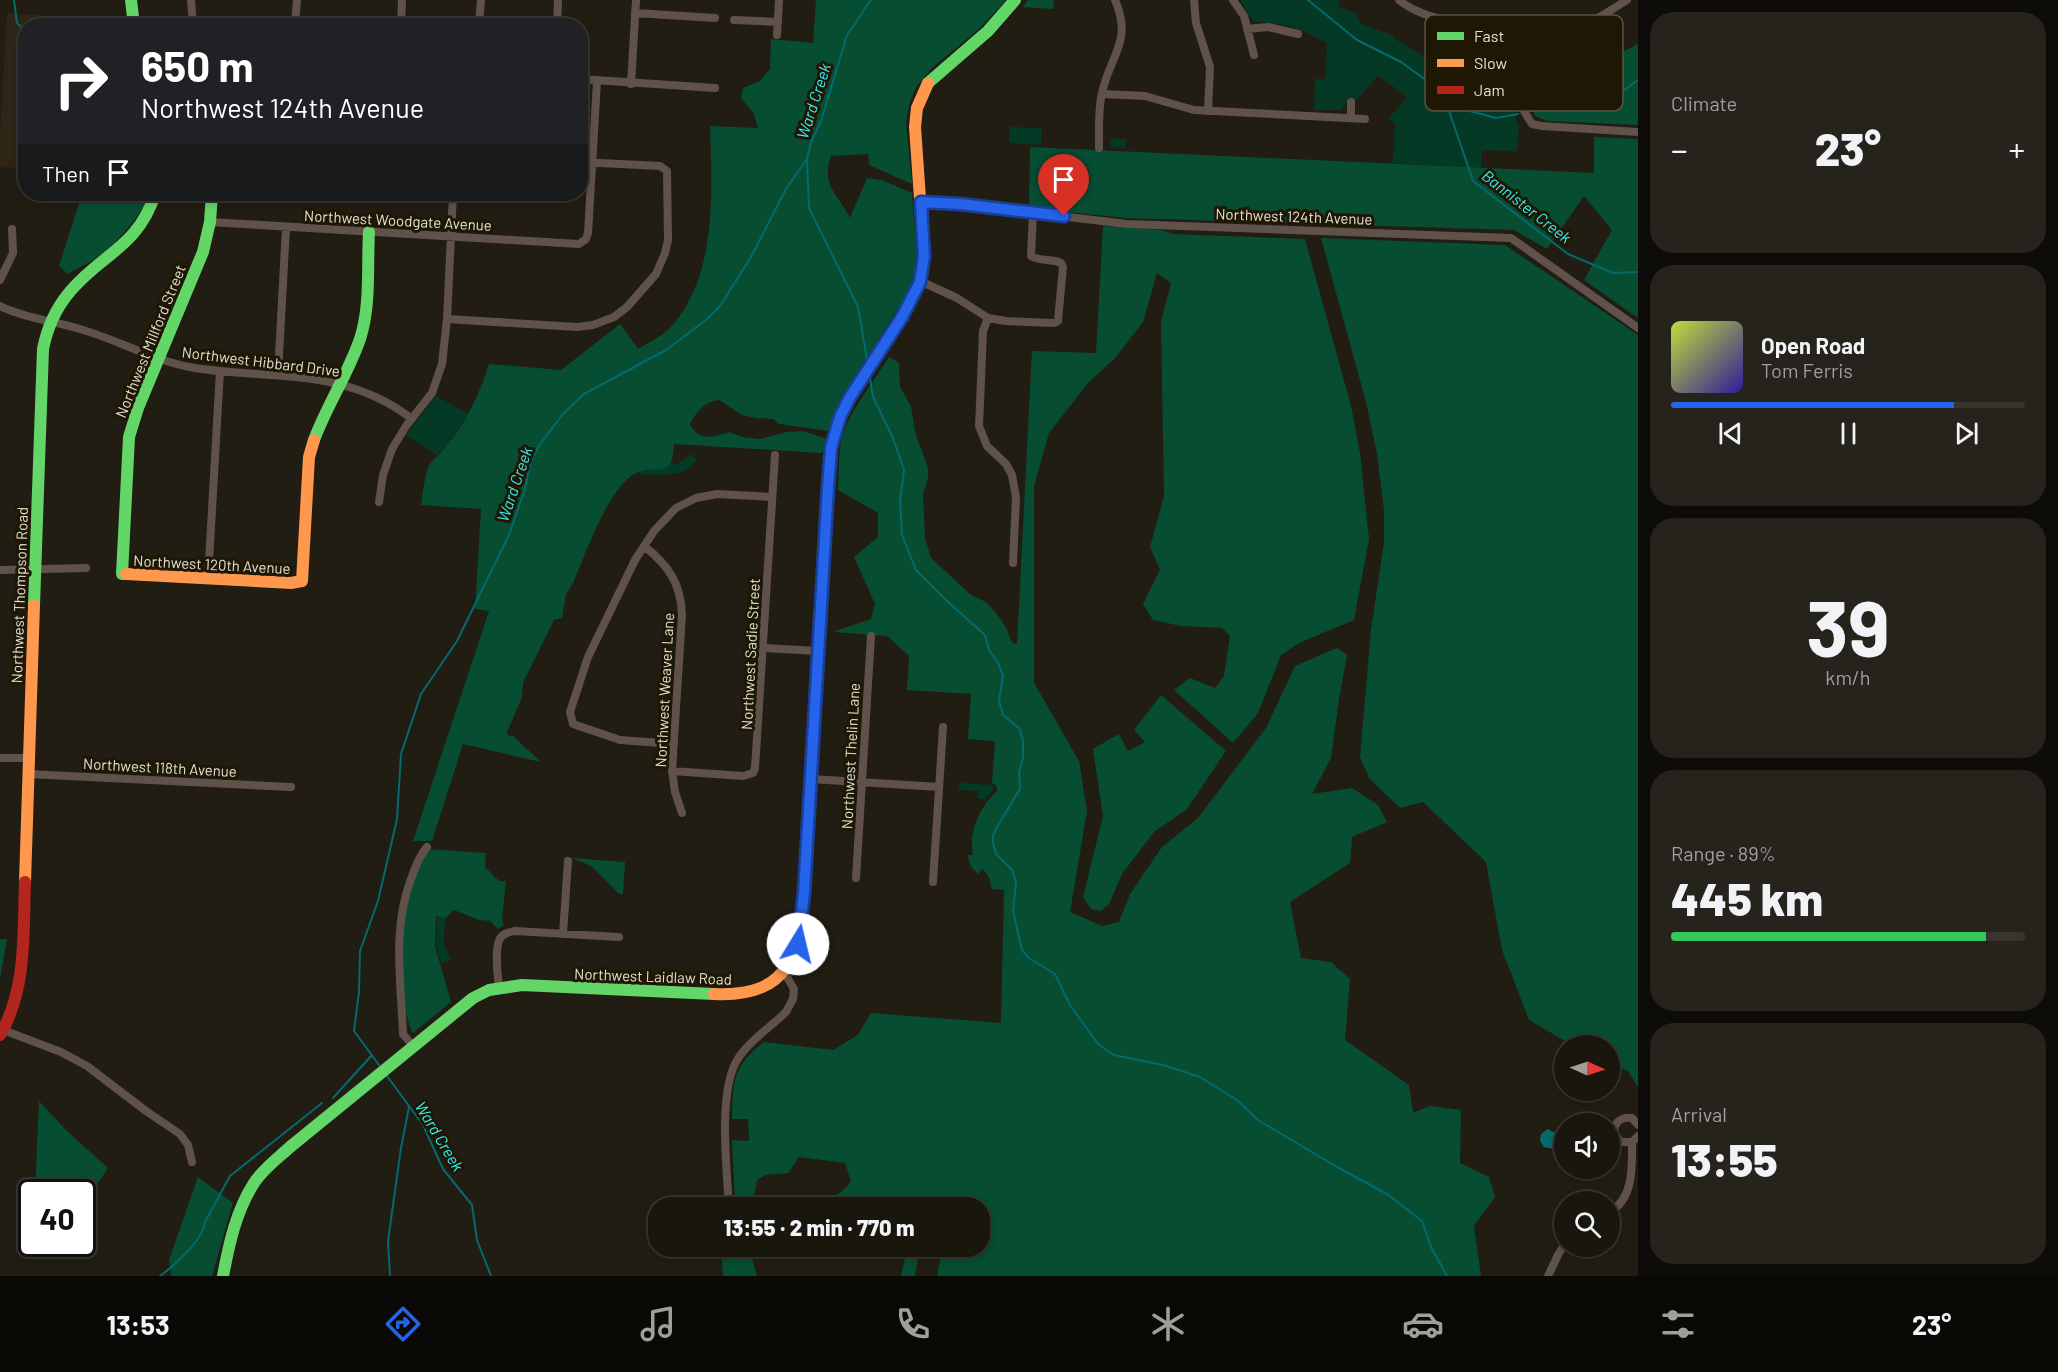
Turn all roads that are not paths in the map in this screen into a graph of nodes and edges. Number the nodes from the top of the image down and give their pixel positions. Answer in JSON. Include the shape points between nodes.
{"nodes":[{"id":1,"x":131,"y":0,"type":"edge"},
{"id":2,"x":191,"y":0,"type":"edge"},
{"id":3,"x":297,"y":0,"type":"edge"},
{"id":4,"x":402,"y":0,"type":"edge"},
{"id":5,"x":481,"y":0,"type":"edge"},
{"id":6,"x":558,"y":0,"type":"edge"},
{"id":7,"x":636,"y":0,"type":"edge"},
{"id":8,"x":779,"y":0,"type":"edge"},
{"id":9,"x":1015,"y":0,"type":"edge"},
{"id":10,"x":1115,"y":0,"type":"edge"},
{"id":11,"x":1194,"y":0,"type":"edge"},
{"id":12,"x":1233,"y":0,"type":"edge"},
{"id":13,"x":1399,"y":0,"type":"edge"},
{"id":14,"x":1627,"y":0,"type":"edge"},
{"id":15,"x":636,"y":13,"type":"junction"},
{"id":16,"x":1429,"y":15,"type":"edge"},
{"id":17,"x":1602,"y":15,"type":"edge"},
{"id":18,"x":133,"y":18,"type":"edge"},
{"id":19,"x":192,"y":18,"type":"edge"},
{"id":20,"x":296,"y":18,"type":"edge"},
{"id":21,"x":401,"y":18,"type":"edge"},
{"id":22,"x":480,"y":18,"type":"edge"},
{"id":23,"x":557,"y":18,"type":"edge"},
{"id":24,"x":715,"y":18,"type":"dead end"},
{"id":25,"x":734,"y":20,"type":"dead end"},
{"id":26,"x":778,"y":22,"type":"junction"},
{"id":27,"x":1247,"y":28,"type":"junction"},
{"id":28,"x":1298,"y":34,"type":"dead end"},
{"id":29,"x":777,"y":35,"type":"dead end"},
{"id":30,"x":1254,"y":55,"type":"dead end"},
{"id":31,"x":588,"y":80,"type":"edge"},
{"id":32,"x":597,"y":81,"type":"junction"},
{"id":33,"x":631,"y":84,"type":"junction"},
{"id":34,"x":715,"y":88,"type":"dead end"},
{"id":35,"x":1102,"y":94,"type":"junction"},
{"id":36,"x":1351,"y":102,"type":"dead end"},
{"id":37,"x":1208,"y":111,"type":"junction"},
{"id":38,"x":1524,"y":111,"type":"edge"},
{"id":39,"x":1351,"y":118,"type":"junction"},
{"id":40,"x":1365,"y":119,"type":"dead end"},
{"id":41,"x":1638,"y":132,"type":"edge"},
{"id":42,"x":1099,"y":148,"type":"dead end"},
{"id":43,"x":591,"y":162,"type":"junction"},
{"id":44,"x":153,"y":201,"type":"edge"},
{"id":45,"x":212,"y":201,"type":"edge"},
{"id":46,"x":452,"y":201,"type":"edge"},
{"id":47,"x":921,"y":202,"type":"junction"},
{"id":48,"x":1033,"y":212,"type":"junction"},
{"id":49,"x":210,"y":222,"type":"junction"},
{"id":50,"x":286,"y":228,"type":"junction"},
{"id":51,"x":12,"y":229,"type":"dead end"},
{"id":52,"x":369,"y":232,"type":"junction"},
{"id":53,"x":450,"y":236,"type":"junction"},
{"id":54,"x":0,"y":280,"type":"edge"},
{"id":55,"x":920,"y":282,"type":"junction"},
{"id":56,"x":0,"y":306,"type":"edge"},
{"id":57,"x":988,"y":318,"type":"junction"},
{"id":58,"x":447,"y":319,"type":"junction"},
{"id":59,"x":50,"y":322,"type":"junction"},
{"id":60,"x":1638,"y":328,"type":"edge"},
{"id":61,"x":159,"y":358,"type":"junction"},
{"id":62,"x":220,"y":371,"type":"junction"},
{"id":63,"x":278,"y":374,"type":"junction"},
{"id":64,"x":339,"y":383,"type":"junction"},
{"id":65,"x":412,"y":419,"type":"junction"},
{"id":66,"x":775,"y":455,"type":"dead end"},
{"id":67,"x":772,"y":497,"type":"junction"},
{"id":68,"x":379,"y":502,"type":"dead end"},
{"id":69,"x":644,"y":546,"type":"junction"},
{"id":70,"x":1013,"y":563,"type":"dead end"},
{"id":71,"x":86,"y":568,"type":"dead end"},
{"id":72,"x":35,"y":569,"type":"junction"},
{"id":73,"x":0,"y":570,"type":"edge"},
{"id":74,"x":122,"y":574,"type":"joint"},
{"id":75,"x":208,"y":579,"type":"junction"},
{"id":76,"x":871,"y":636,"type":"dead end"},
{"id":77,"x":763,"y":648,"type":"junction"},
{"id":78,"x":818,"y":651,"type":"junction"},
{"id":79,"x":943,"y":727,"type":"dead end"},
{"id":80,"x":674,"y":744,"type":"junction"},
{"id":81,"x":0,"y":758,"type":"edge"},
{"id":82,"x":29,"y":758,"type":"junction"},
{"id":83,"x":672,"y":771,"type":"junction"},
{"id":84,"x":28,"y":774,"type":"junction"},
{"id":85,"x":811,"y":779,"type":"junction"},
{"id":86,"x":862,"y":782,"type":"junction"},
{"id":87,"x":291,"y":787,"type":"dead end"},
{"id":88,"x":939,"y":787,"type":"junction"},
{"id":89,"x":682,"y":813,"type":"dead end"},
{"id":90,"x":428,"y":847,"type":"dead end"},
{"id":91,"x":568,"y":861,"type":"dead end"},
{"id":92,"x":856,"y":878,"type":"dead end"},
{"id":93,"x":933,"y":882,"type":"dead end"},
{"id":94,"x":563,"y":934,"type":"junction"},
{"id":95,"x":619,"y":937,"type":"dead end"},
{"id":96,"x":784,"y":972,"type":"junction"},
{"id":97,"x":499,"y":988,"type":"junction"},
{"id":98,"x":2,"y":1033,"type":"edge"},
{"id":99,"x":413,"y":1046,"type":"junction"},
{"id":100,"x":1638,"y":1125,"type":"edge"},
{"id":101,"x":1635,"y":1139,"type":"edge"},
{"id":102,"x":192,"y":1162,"type":"dead end"},
{"id":103,"x":728,"y":1197,"type":"edge"},
{"id":104,"x":1620,"y":1204,"type":"edge"},
{"id":105,"x":1557,"y":1257,"type":"edge"},
{"id":106,"x":223,"y":1276,"type":"edge"},
{"id":107,"x":1548,"y":1276,"type":"edge"}],
"edges":[{"from":1,"to":18,"type":"street"},
{"from":2,"to":19,"type":"street"},
{"from":3,"to":20,"type":"street"},
{"from":4,"to":21,"type":"street"},
{"from":5,"to":22,"type":"street"},
{"from":6,"to":23,"type":"street"},
{"from":7,"to":15,"type":"street"},
{"from":8,"to":26,"type":"street"},
{"from":9,"to":47,"type":"street","name":"Northwest Laidlaw Road","via":[[988,31],[933,77],[922,93],[915,128]]},
{"from":10,"to":35,"type":"street","via":[[1122,18],[1122,37]]},
{"from":11,"to":37,"type":"street","via":[[1196,23],[1210,67]]},
{"from":12,"to":27,"type":"street"},
{"from":13,"to":16,"type":"street"},
{"from":14,"to":17,"type":"street"},
{"from":15,"to":24,"type":"street"},
{"from":15,"to":33,"type":"street"},
{"from":25,"to":26,"type":"street"},
{"from":26,"to":29,"type":"street"},
{"from":27,"to":28,"type":"street","via":[[1268,27]]},
{"from":27,"to":30,"type":"street"},
{"from":31,"to":32,"type":"street"},
{"from":32,"to":33,"type":"street"},
{"from":32,"to":43,"type":"street"},
{"from":33,"to":34,"type":"street"},
{"from":35,"to":37,"type":"street","via":[[1145,96]]},
{"from":35,"to":42,"type":"street"},
{"from":36,"to":39,"type":"street"},
{"from":37,"to":39,"type":"street"},
{"from":38,"to":41,"type":"street","via":[[1532,124],[1542,126]]},
{"from":39,"to":40,"type":"street"},
{"from":43,"to":53,"type":"street","name":"Northwest Woodgate Avenue","via":[[588,233],[584,242]]},
{"from":43,"to":58,"type":"street","via":[[660,166],[668,174],[666,253],[656,274],[627,307],[593,326]]},
{"from":44,"to":59,"type":"street","name":"Northwest Thompson Road","via":[[137,233],[72,289]]},
{"from":45,"to":49,"type":"street","name":"Northwest Millford Street"},
{"from":46,"to":53,"type":"street"},
{"from":47,"to":48,"type":"street","name":"Northwest 124th Avenue"},
{"from":47,"to":55,"type":"street","name":"Northwest Laidlaw Road","via":[[924,256]]},
{"from":48,"to":57,"type":"street","via":[[1031,256],[1058,261],[1063,267],[1058,321]]},
{"from":48,"to":60,"type":"street","name":"Northwest 124th Avenue","via":[[1127,224],[1511,238]]},
{"from":49,"to":50,"type":"street","name":"Northwest Woodgate Avenue"},
{"from":49,"to":61,"type":"street","name":"Northwest Millford Street","via":[[203,252]]},
{"from":50,"to":52,"type":"street","name":"Northwest Woodgate Avenue"},
{"from":50,"to":63,"type":"street"},
{"from":51,"to":54,"type":"street","via":[[13,253]]},
{"from":52,"to":53,"type":"street","name":"Northwest Woodgate Avenue"},
{"from":52,"to":64,"type":"street","via":[[362,329]]},
{"from":53,"to":58,"type":"street"},
{"from":55,"to":57,"type":"street","via":[[957,298]]},
{"from":55,"to":78,"type":"street","name":"Northwest Laidlaw Road","via":[[850,397],[836,430],[829,469]]},
{"from":56,"to":59,"type":"street","name":"Northwest Hibbard Drive","via":[[26,318]]},
{"from":57,"to":70,"type":"street","via":[[983,331],[979,426],[987,446],[1012,475],[1016,497]]},
{"from":58,"to":65,"type":"street","via":[[442,364],[435,385]]},
{"from":59,"to":61,"type":"street","name":"Northwest Hibbard Drive","via":[[94,333]]},
{"from":59,"to":72,"type":"street","name":"Northwest Thompson Road","via":[[41,360]]},
{"from":61,"to":62,"type":"street","name":"Northwest Hibbard Drive"},
{"from":61,"to":74,"type":"street","name":"Northwest Millford Street","via":[[129,436]]},
{"from":62,"to":63,"type":"street","name":"Northwest Hibbard Drive"},
{"from":62,"to":75,"type":"street"},
{"from":63,"to":64,"type":"street","name":"Northwest Hibbard Drive"},
{"from":64,"to":65,"type":"street","name":"Northwest Hibbard Drive","via":[[379,397]]},
{"from":64,"to":75,"type":"street","name":"Northwest 120th Avenue","via":[[309,457],[303,579],[291,584]]},
{"from":65,"to":68,"type":"street","via":[[388,458]]},
{"from":66,"to":67,"type":"street","name":"Northwest Sadie Street"},
{"from":67,"to":69,"type":"street","via":[[717,494],[696,498],[676,508]]},
{"from":67,"to":77,"type":"street","name":"Northwest Sadie Street"},
{"from":69,"to":80,"type":"street","name":"Northwest Weaver Lane","via":[[666,566],[680,596]]},
{"from":69,"to":80,"type":"street","via":[[588,657],[571,708],[571,720],[575,725],[620,740]]},
{"from":71,"to":72,"type":"street"},
{"from":72,"to":73,"type":"street"},
{"from":72,"to":82,"type":"street","name":"Northwest Thompson Road"},
{"from":74,"to":75,"type":"street","name":"Northwest 120th Avenue"},
{"from":76,"to":86,"type":"street","name":"Northwest Thelin Lane"},
{"from":77,"to":78,"type":"street"},
{"from":77,"to":83,"type":"street","name":"Northwest Sadie Street","via":[[757,763],[753,773],[743,776]]},
{"from":78,"to":85,"type":"street","name":"Northwest Laidlaw Road"},
{"from":79,"to":88,"type":"street"},
{"from":80,"to":83,"type":"street","name":"Northwest Weaver Lane"},
{"from":81,"to":82,"type":"street"},
{"from":82,"to":84,"type":"street","name":"Northwest Thompson Road"},
{"from":83,"to":89,"type":"street","name":"Northwest Weaver Lane"},
{"from":84,"to":87,"type":"street","name":"Northwest 118th Avenue"},
{"from":84,"to":98,"type":"street","name":"Northwest Thompson Road","via":[[22,958],[15,998]]},
{"from":85,"to":86,"type":"street"},
{"from":85,"to":96,"type":"street","name":"Northwest Laidlaw Road","via":[[802,924],[796,951]]},
{"from":86,"to":88,"type":"street"},
{"from":86,"to":92,"type":"street","name":"Northwest Thelin Lane"},
{"from":88,"to":93,"type":"street"},
{"from":90,"to":99,"type":"street","via":[[420,856],[406,892],[399,931],[403,1034]]},
{"from":91,"to":94,"type":"street"},
{"from":94,"to":95,"type":"street"},
{"from":94,"to":97,"type":"street","via":[[515,931],[501,937],[497,947]]},
{"from":96,"to":97,"type":"street","name":"Northwest Laidlaw Road","via":[[765,987],[736,994],[537,985]]},
{"from":96,"to":103,"type":"street","via":[[794,989],[790,1006],[743,1052],[727,1083]]},
{"from":97,"to":99,"type":"street","name":"Northwest Laidlaw Road","via":[[473,998]]},
{"from":98,"to":102,"type":"street","via":[[61,1052],[87,1066],[180,1134],[188,1145]]},
{"from":99,"to":106,"type":"street","name":"Northwest Laidlaw Road","via":[[259,1177],[237,1221]]},
{"from":100,"to":101,"type":"street","via":[[1627,1117],[1615,1125],[1617,1139],[1626,1143]]},
{"from":101,"to":104,"type":"street","via":[[1627,1193]]},
{"from":105,"to":107,"type":"street"}]}
